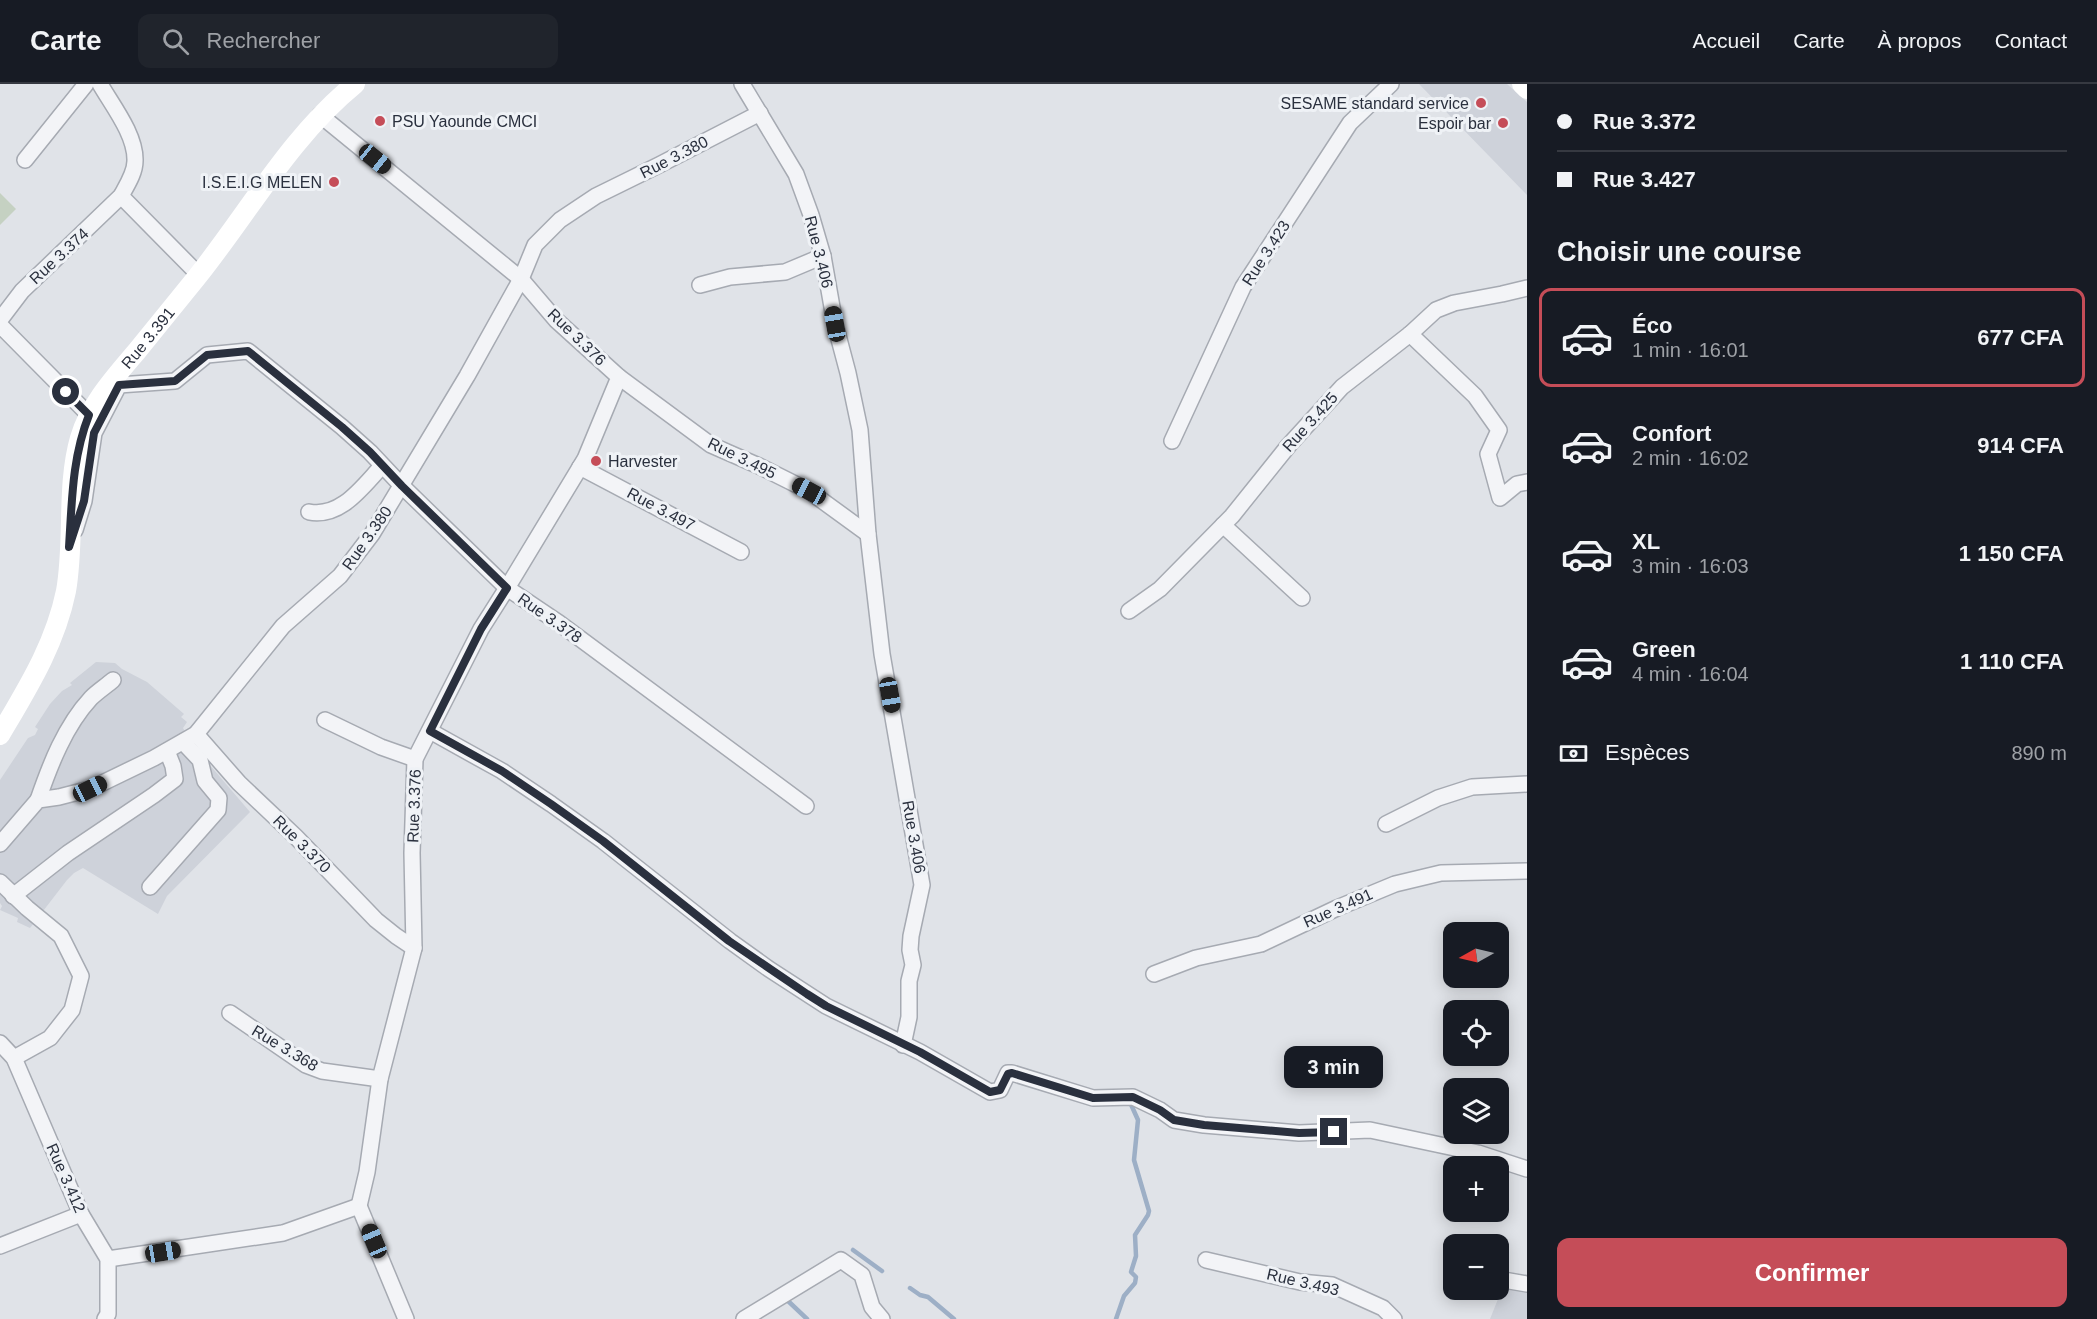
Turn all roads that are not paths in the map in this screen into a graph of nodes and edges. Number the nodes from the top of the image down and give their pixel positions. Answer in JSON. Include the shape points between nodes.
{"nodes":[{"id":1,"x":86,"y":84,"type":"edge"},
{"id":2,"x":100,"y":84,"type":"edge"},
{"id":3,"x":355,"y":84,"type":"edge"},
{"id":4,"x":742,"y":84,"type":"edge"},
{"id":5,"x":1391,"y":84,"type":"edge"},
{"id":6,"x":1522,"y":84,"type":"edge"},
{"id":7,"x":1527,"y":89,"type":"edge"},
{"id":8,"x":760,"y":113,"type":"junction"},
{"id":9,"x":320,"y":115,"type":"junction"},
{"id":10,"x":25,"y":160,"type":"dead end"},
{"id":11,"x":121,"y":196,"type":"junction"},
{"id":12,"x":823,"y":256,"type":"junction"},
{"id":13,"x":199,"y":275,"type":"junction"},
{"id":14,"x":521,"y":279,"type":"junction"},
{"id":15,"x":700,"y":285,"type":"dead end"},
{"id":16,"x":1527,"y":288,"type":"edge"},
{"id":17,"x":0,"y":320,"type":"edge"},
{"id":18,"x":0,"y":325,"type":"edge"},
{"id":19,"x":1410,"y":334,"type":"junction"},
{"id":20,"x":620,"y":377,"type":"junction"},
{"id":21,"x":89,"y":415,"type":"junction"},
{"id":22,"x":1172,"y":441,"type":"dead end"},
{"id":23,"x":382,"y":466,"type":"junction"},
{"id":24,"x":580,"y":467,"type":"junction"},
{"id":25,"x":1527,"y":482,"type":"edge"},
{"id":26,"x":402,"y":486,"type":"junction"},
{"id":27,"x":309,"y":512,"type":"dead end"},
{"id":28,"x":1223,"y":525,"type":"junction"},
{"id":29,"x":868,"y":534,"type":"junction"},
{"id":30,"x":69,"y":547,"type":"junction"},
{"id":31,"x":741,"y":552,"type":"dead end"},
{"id":32,"x":507,"y":588,"type":"junction"},
{"id":33,"x":1302,"y":598,"type":"dead end"},
{"id":34,"x":1129,"y":611,"type":"dead end"},
{"id":35,"x":113,"y":680,"type":"dead end"},
{"id":36,"x":325,"y":720,"type":"dead end"},
{"id":37,"x":430,"y":731,"type":"junction"},
{"id":38,"x":0,"y":735,"type":"edge"},
{"id":39,"x":190,"y":738,"type":"junction"},
{"id":40,"x":167,"y":751,"type":"junction"},
{"id":41,"x":416,"y":759,"type":"junction"},
{"id":42,"x":1527,"y":784,"type":"edge"},
{"id":43,"x":38,"y":800,"type":"junction"},
{"id":44,"x":806,"y":806,"type":"dead end"},
{"id":45,"x":1386,"y":824,"type":"dead end"},
{"id":46,"x":0,"y":844,"type":"edge"},
{"id":47,"x":1527,"y":871,"type":"edge"},
{"id":48,"x":0,"y":882,"type":"edge"},
{"id":49,"x":150,"y":886,"type":"dead end"},
{"id":50,"x":13,"y":896,"type":"junction"},
{"id":51,"x":414,"y":948,"type":"junction"},
{"id":52,"x":1154,"y":974,"type":"dead end"},
{"id":53,"x":230,"y":1013,"type":"dead end"},
{"id":54,"x":0,"y":1043,"type":"edge"},
{"id":55,"x":903,"y":1045,"type":"junction"},
{"id":56,"x":14,"y":1058,"type":"junction"},
{"id":57,"x":380,"y":1079,"type":"junction"},
{"id":58,"x":1527,"y":1169,"type":"edge"},
{"id":59,"x":358,"y":1206,"type":"junction"},
{"id":60,"x":81,"y":1214,"type":"junction"},
{"id":61,"x":0,"y":1246,"type":"edge"},
{"id":62,"x":108,"y":1259,"type":"junction"},
{"id":63,"x":1206,"y":1260,"type":"dead end"},
{"id":64,"x":1509,"y":1281,"type":"edge"},
{"id":65,"x":1527,"y":1284,"type":"edge"},
{"id":66,"x":105,"y":1319,"type":"edge"},
{"id":67,"x":406,"y":1319,"type":"edge"},
{"id":68,"x":744,"y":1319,"type":"edge"},
{"id":69,"x":882,"y":1319,"type":"edge"},
{"id":70,"x":1394,"y":1319,"type":"edge"}],
"edges":[{"from":1,"to":10,"type":"street"},
{"from":2,"to":11,"type":"street","name":"Rue 3.374","via":[[129,133],[135,159],[132,176]]},
{"from":3,"to":9,"type":"main road","name":"Rue 3.391"},
{"from":4,"to":8,"type":"street","name":"Rue 3.406"},
{"from":5,"to":22,"type":"street","name":"Rue 3.423","via":[[1350,123],[1243,287]]},
{"from":6,"to":7,"type":"main road"},
{"from":8,"to":12,"type":"street","name":"Rue 3.406","via":[[796,174]]},
{"from":8,"to":14,"type":"street","name":"Rue 3.380","via":[[596,196],[560,220],[535,245]]},
{"from":9,"to":13,"type":"main road","name":"Rue 3.391"},
{"from":9,"to":14,"type":"street","name":"Rue 3.376"},
{"from":11,"to":13,"type":"street"},
{"from":11,"to":17,"type":"street","name":"Rue 3.374","via":[[22,291]]},
{"from":12,"to":15,"type":"street","via":[[785,272],[730,277]]},
{"from":12,"to":29,"type":"street","name":"Rue 3.406","via":[[860,430]]},
{"from":13,"to":21,"type":"main road","name":"Rue 3.391","via":[[109,384]]},
{"from":14,"to":20,"type":"street","name":"Rue 3.376","via":[[556,320]]},
{"from":14,"to":26,"type":"street","name":"Rue 3.380"},
{"from":16,"to":19,"type":"street","name":"Rue 3.425","via":[[1454,303],[1437,310]]},
{"from":18,"to":21,"type":"street"},
{"from":19,"to":25,"type":"street","via":[[1475,396],[1499,430],[1488,454],[1500,498],[1517,484]]},
{"from":19,"to":28,"type":"street","name":"Rue 3.425","via":[[1342,387],[1315,414]]},
{"from":20,"to":24,"type":"street","name":"Rue 3.376"},
{"from":20,"to":29,"type":"street","name":"Rue 3.495","via":[[711,445],[809,491]]},
{"from":21,"to":30,"type":"main road","name":"Rue 3.391","via":[[75,465]]},
{"from":23,"to":26,"type":"street","name":"Rue 3.378"},
{"from":23,"to":27,"type":"street","via":[[337,509]]},
{"from":23,"to":30,"type":"street","name":"Rue 3.378","via":[[342,427],[248,351],[207,355],[175,381],[119,385],[94,433],[84,501]]},
{"from":24,"to":31,"type":"street","name":"Rue 3.497"},
{"from":24,"to":32,"type":"street","name":"Rue 3.376"},
{"from":26,"to":32,"type":"street","name":"Rue 3.378"},
{"from":26,"to":39,"type":"street","name":"Rue 3.380","via":[[340,576],[283,626]]},
{"from":28,"to":33,"type":"street"},
{"from":28,"to":34,"type":"street","name":"Rue 3.425","via":[[1160,589]]},
{"from":29,"to":55,"type":"street","name":"Rue 3.406","via":[[882,654],[922,885],[911,936],[913,965]]},
{"from":30,"to":38,"type":"main road","name":"Rue 3.391","via":[[66,590],[58,624],[45,657]]},
{"from":32,"to":37,"type":"street","name":"Rue 3.376","via":[[481,629]]},
{"from":32,"to":44,"type":"street","name":"Rue 3.378"},
{"from":35,"to":43,"type":"street","via":[[91,698],[72,724],[50,765]]},
{"from":36,"to":41,"type":"street"},
{"from":37,"to":41,"type":"street","name":"Rue 3.376"},
{"from":37,"to":55,"type":"street","via":[[551,804],[769,969],[826,1006]]},
{"from":39,"to":40,"type":"street","name":"Rue 3.380"},
{"from":39,"to":49,"type":"street","via":[[205,781],[219,798],[218,810]]},
{"from":39,"to":51,"type":"street","name":"Rue 3.370","via":[[296,837],[376,920]]},
{"from":40,"to":43,"type":"street","name":"Rue 3.380","via":[[90,789]]},
{"from":40,"to":50,"type":"street","via":[[175,779]]},
{"from":41,"to":51,"type":"street","name":"Rue 3.376"},
{"from":42,"to":45,"type":"street","via":[[1472,787],[1438,798]]},
{"from":43,"to":46,"type":"street"},
{"from":47,"to":52,"type":"street","name":"Rue 3.491","via":[[1441,873],[1395,885],[1261,944],[1196,958]]},
{"from":48,"to":50,"type":"street"},
{"from":50,"to":56,"type":"street","via":[[61,936],[81,976],[72,1010],[50,1038]]},
{"from":51,"to":57,"type":"street","name":"Rue 3.376"},
{"from":53,"to":57,"type":"street","name":"Rue 3.368","via":[[306,1065]]},
{"from":54,"to":56,"type":"street","name":"Rue 3.412"},
{"from":55,"to":58,"type":"street","via":[[990,1092],[1000,1090],[1012,1073],[1093,1098],[1133,1097],[1174,1120],[1299,1133],[1370,1130],[1478,1153]]},
{"from":56,"to":60,"type":"street","name":"Rue 3.412"},
{"from":57,"to":59,"type":"street","name":"Rue 3.376","via":[[368,1172]]},
{"from":59,"to":62,"type":"street","via":[[283,1233]]},
{"from":59,"to":67,"type":"street"},
{"from":60,"to":61,"type":"street"},
{"from":60,"to":62,"type":"street","name":"Rue 3.412"},
{"from":62,"to":66,"type":"street"},
{"from":63,"to":70,"type":"street","name":"Rue 3.493","via":[[1300,1282],[1332,1285],[1383,1308]]},
{"from":64,"to":65,"type":"street"},
{"from":68,"to":69,"type":"street","via":[[841,1260],[862,1275],[872,1307]]}]}
